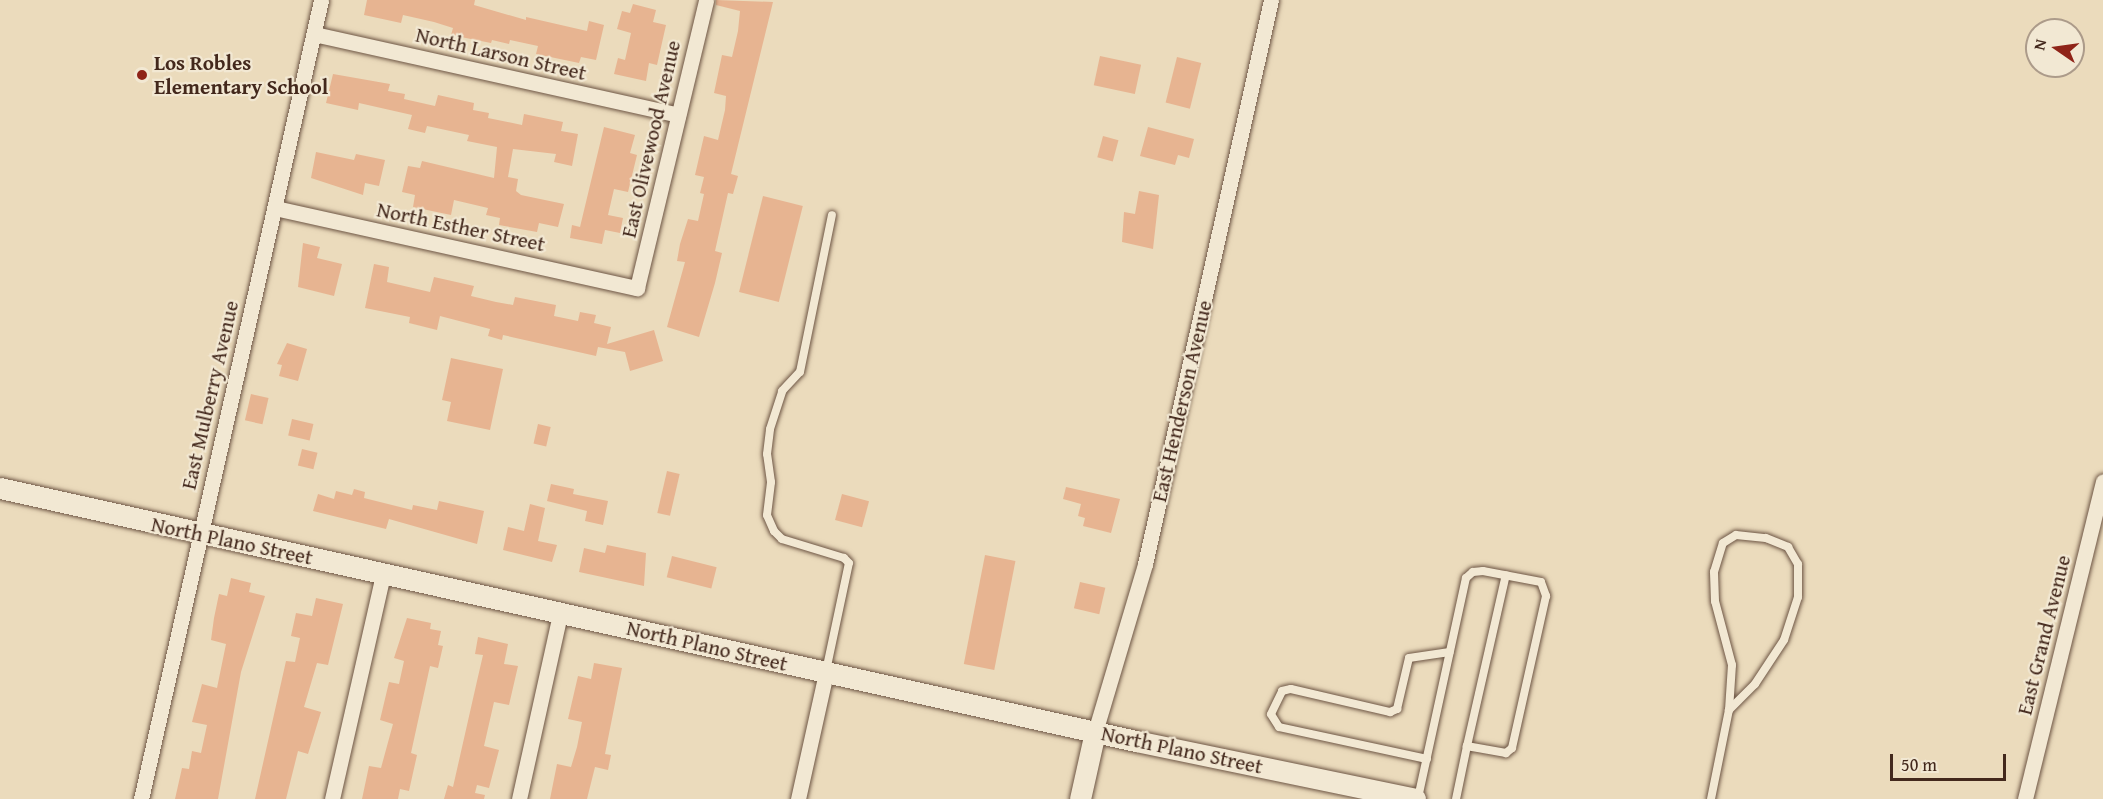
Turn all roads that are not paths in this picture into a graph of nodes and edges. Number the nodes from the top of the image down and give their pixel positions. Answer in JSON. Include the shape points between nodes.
{"nodes":[{"id":1,"x":321,"y":0,"type":"edge"},
{"id":2,"x":706,"y":0,"type":"edge"},
{"id":3,"x":1271,"y":0,"type":"edge"},
{"id":4,"x":314,"y":34,"type":"junction"},
{"id":5,"x":678,"y":115,"type":"junction"},
{"id":6,"x":274,"y":208,"type":"junction"},
{"id":7,"x":832,"y":215,"type":"dead end"},
{"id":8,"x":638,"y":288,"type":"joint"},
{"id":9,"x":2103,"y":481,"type":"edge"},
{"id":10,"x":0,"y":488,"type":"edge"},
{"id":11,"x":201,"y":535,"type":"junction"},
{"id":12,"x":383,"y":574,"type":"junction"},
{"id":13,"x":1506,"y":575,"type":"junction"},
{"id":14,"x":560,"y":614,"type":"junction"},
{"id":15,"x":1450,"y":652,"type":"junction"},
{"id":16,"x":826,"y":673,"type":"junction"},
{"id":17,"x":1729,"y":710,"type":"junction"},
{"id":18,"x":1095,"y":732,"type":"junction"},
{"id":19,"x":1467,"y":746,"type":"junction"},
{"id":20,"x":1427,"y":759,"type":"junction"},
{"id":21,"x":141,"y":799,"type":"edge"},
{"id":22,"x":332,"y":799,"type":"edge"},
{"id":23,"x":519,"y":799,"type":"edge"},
{"id":24,"x":798,"y":799,"type":"edge"},
{"id":25,"x":1080,"y":799,"type":"edge"},
{"id":26,"x":1416,"y":799,"type":"edge"},
{"id":27,"x":1456,"y":799,"type":"edge"},
{"id":28,"x":1712,"y":799,"type":"edge"},
{"id":29,"x":2025,"y":799,"type":"edge"}],
"edges":[{"from":1,"to":4,"type":"street","name":"East Mulberry Avenue"},
{"from":2,"to":5,"type":"street","name":"East Olivewood Avenue"},
{"from":3,"to":18,"type":"street","name":"East Henderson Avenue","via":[[1145,564]]},
{"from":4,"to":5,"type":"street","name":"North Larson Street"},
{"from":4,"to":6,"type":"street","name":"East Mulberry Avenue"},
{"from":5,"to":8,"type":"street","name":"East Olivewood Avenue"},
{"from":6,"to":8,"type":"street","name":"North Esther Street"},
{"from":6,"to":11,"type":"street","name":"East Mulberry Avenue"},
{"from":7,"to":16,"type":"lane","via":[[800,372],[782,391],[767,454],[771,482],[767,515],[774,531],[782,539],[844,558],[849,563]]},
{"from":9,"to":29,"type":"street","name":"East Grand Avenue"},
{"from":10,"to":11,"type":"street","name":"North Plano Street"},
{"from":11,"to":12,"type":"street","name":"North Plano Street"},
{"from":11,"to":21,"type":"street","name":"East Mulberry Avenue"},
{"from":12,"to":14,"type":"street","name":"North Plano Street"},
{"from":12,"to":22,"type":"street"},
{"from":13,"to":15,"type":"lane","via":[[1483,571],[1466,578]]},
{"from":13,"to":19,"type":"lane"},
{"from":13,"to":19,"type":"lane","via":[[1541,582],[1546,596],[1515,737],[1506,753]]},
{"from":14,"to":16,"type":"street","name":"North Plano Street"},
{"from":14,"to":23,"type":"street"},
{"from":15,"to":20,"type":"lane"},
{"from":15,"to":20,"type":"lane","via":[[1409,658],[1397,709],[1390,712],[1291,689],[1282,691],[1271,714],[1279,727]]},
{"from":16,"to":18,"type":"street","name":"North Plano Street"},
{"from":16,"to":24,"type":"street"},
{"from":17,"to":17,"type":"lane","via":[[1732,665],[1715,601],[1714,572],[1723,543],[1736,535],[1766,538],[1788,547],[1798,564],[1798,597],[1784,640],[1755,684]]},
{"from":17,"to":28,"type":"lane"},
{"from":18,"to":25,"type":"street","name":"East Henderson Avenue"},
{"from":18,"to":26,"type":"street","name":"North Plano Street"},
{"from":19,"to":27,"type":"lane"},
{"from":20,"to":26,"type":"lane"}]}
